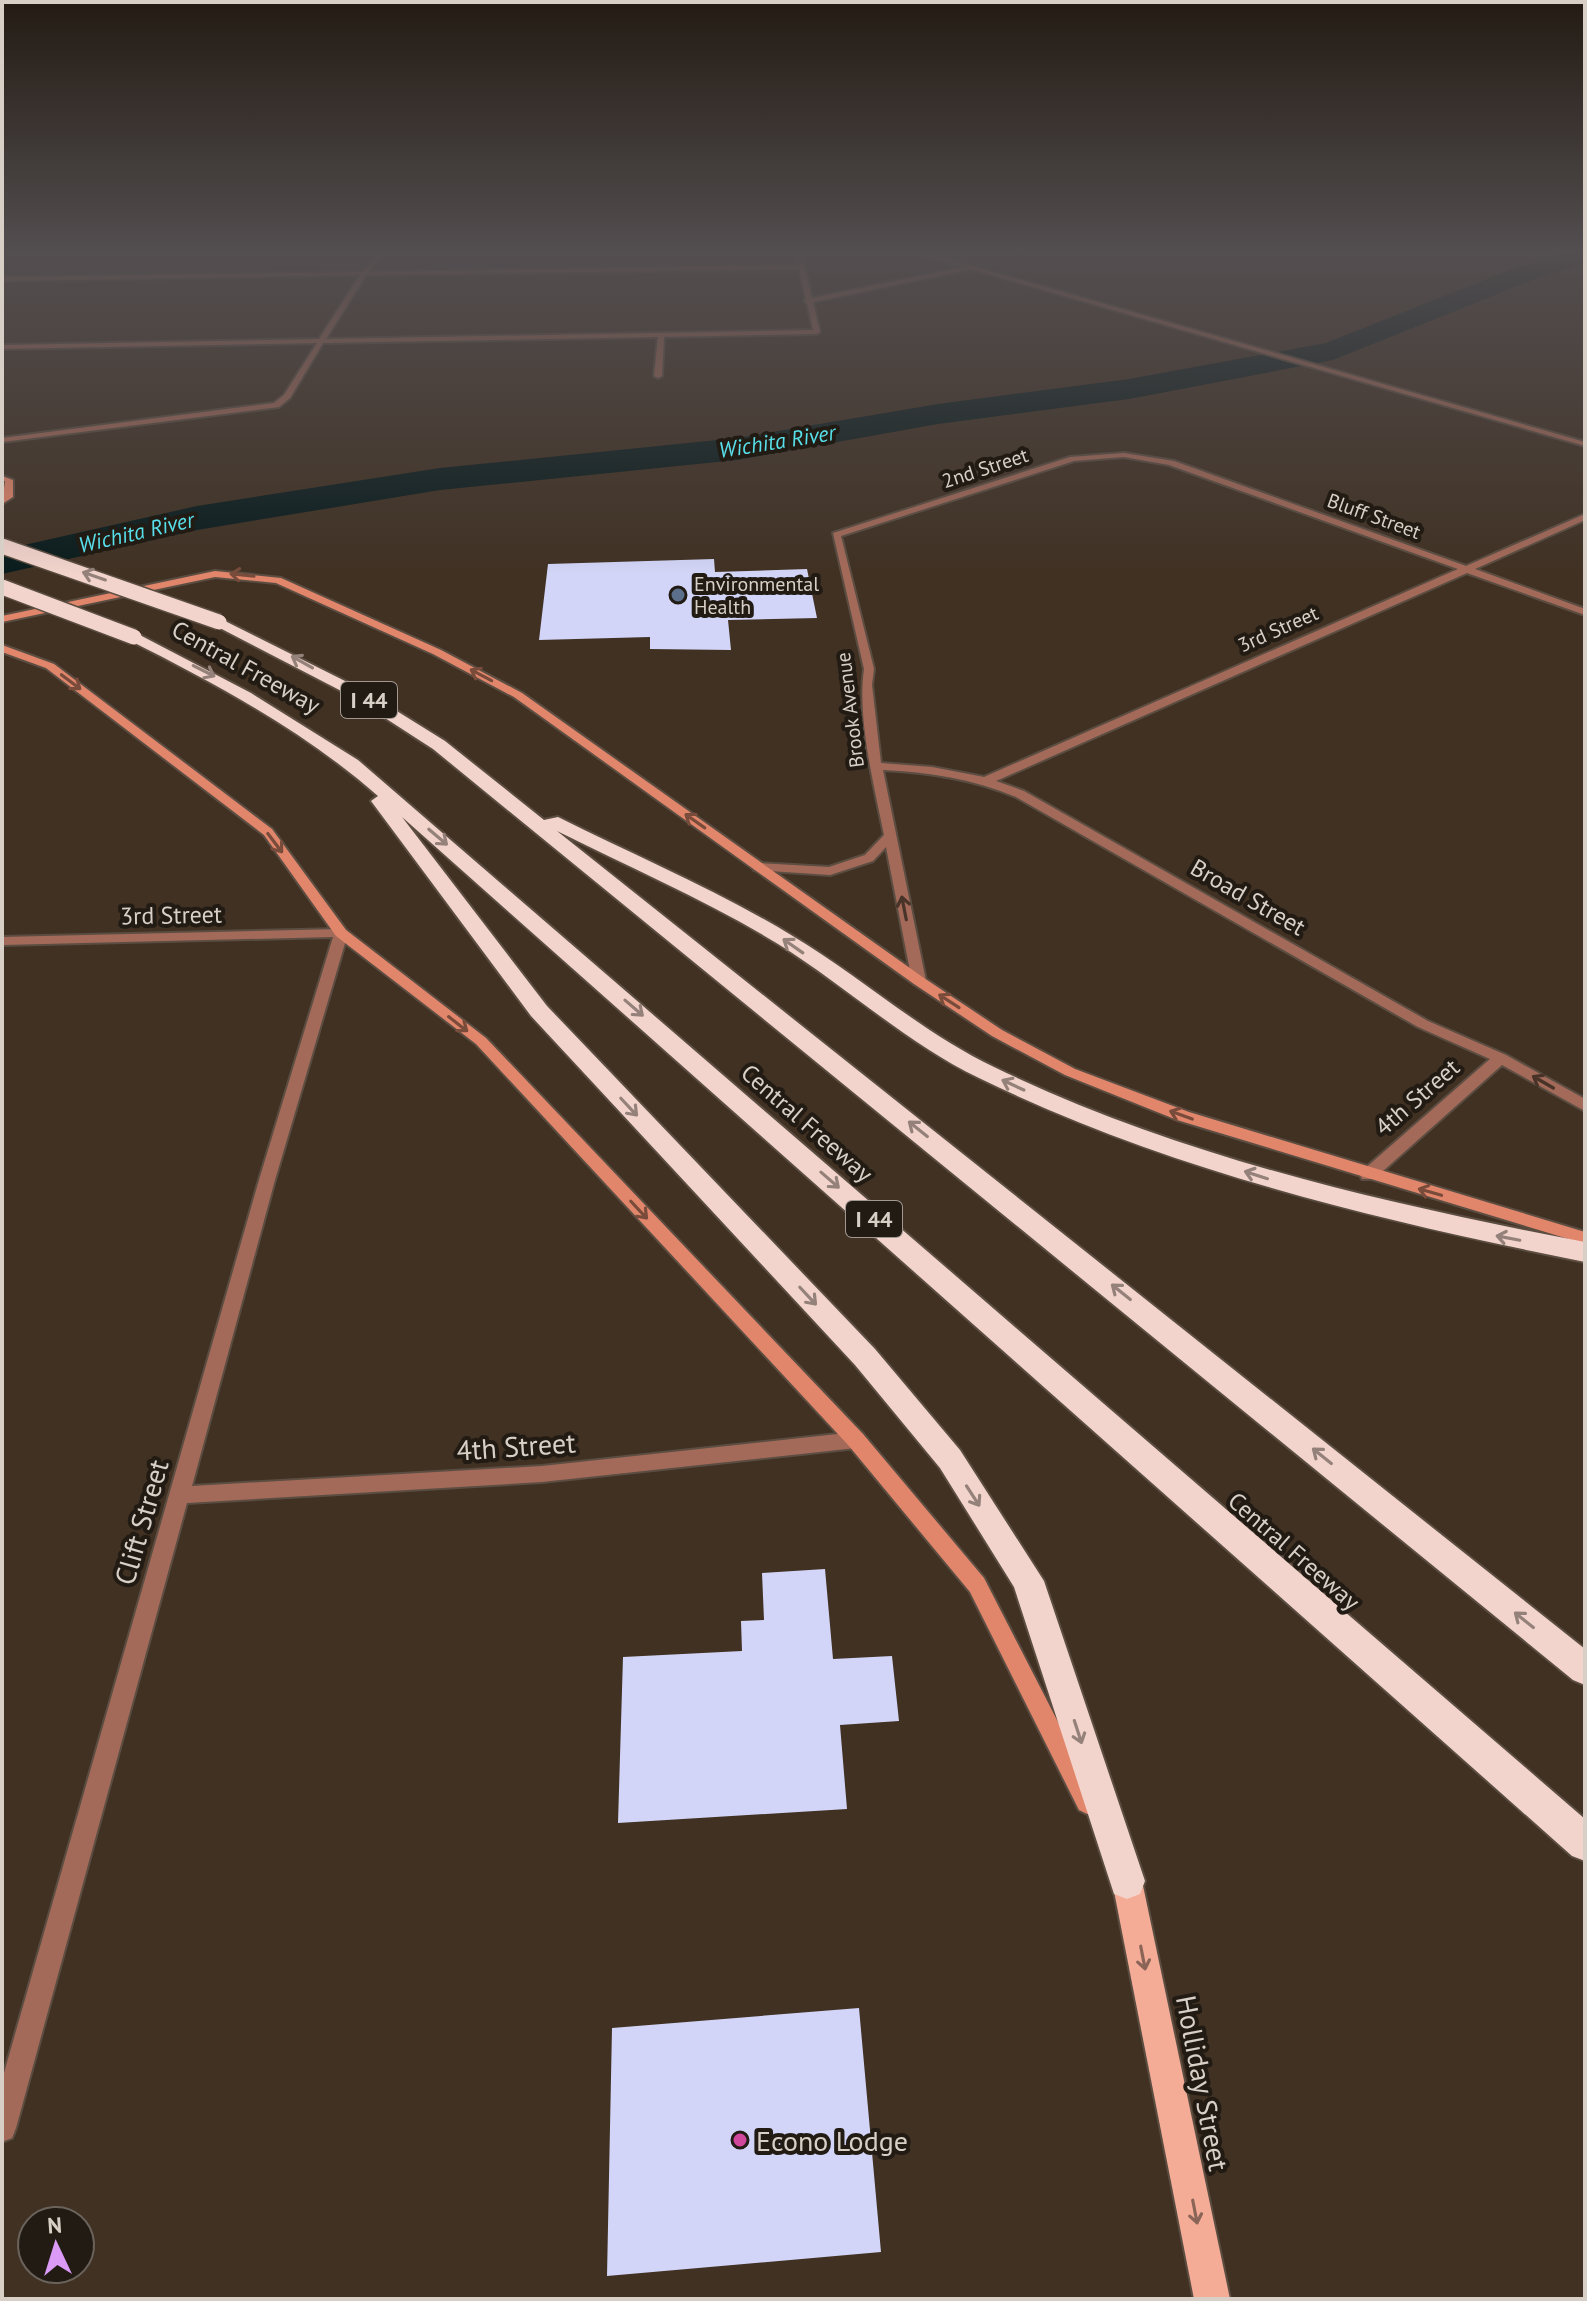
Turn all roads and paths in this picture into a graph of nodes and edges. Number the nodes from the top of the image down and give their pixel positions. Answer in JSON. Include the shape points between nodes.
{"nodes":[{"id":1,"x":309,"y":360,"type":"edge"},
{"id":2,"x":659,"y":360,"type":"edge"},
{"id":3,"x":1298,"y":360,"type":"edge"},
{"id":4,"x":658,"y":376,"type":"dead end"},
{"id":5,"x":2,"y":440,"type":"edge"},
{"id":6,"x":1585,"y":444,"type":"edge"},
{"id":7,"x":1149,"y":458,"type":"joint"},
{"id":8,"x":2,"y":478,"type":"edge"},
{"id":9,"x":2,"y":501,"type":"edge"},
{"id":10,"x":1585,"y":517,"type":"edge"},
{"id":11,"x":836,"y":535,"type":"joint"},
{"id":12,"x":2,"y":546,"type":"edge"},
{"id":13,"x":1465,"y":569,"type":"junction"},
{"id":14,"x":2,"y":587,"type":"edge"},
{"id":15,"x":1585,"y":612,"type":"edge"},
{"id":16,"x":2,"y":619,"type":"edge"},
{"id":17,"x":2,"y":648,"type":"edge"},
{"id":18,"x":352,"y":764,"type":"junction"},
{"id":19,"x":876,"y":766,"type":"junction"},
{"id":20,"x":988,"y":780,"type":"junction"},
{"id":21,"x":507,"y":798,"type":"junction"},
{"id":22,"x":890,"y":835,"type":"junction"},
{"id":23,"x":759,"y":867,"type":"junction"},
{"id":24,"x":341,"y":933,"type":"junction"},
{"id":25,"x":2,"y":941,"type":"edge"},
{"id":26,"x":919,"y":981,"type":"junction"},
{"id":27,"x":1501,"y":1058,"type":"junction"},
{"id":28,"x":1585,"y":1106,"type":"edge"},
{"id":29,"x":1368,"y":1175,"type":"junction"},
{"id":30,"x":1585,"y":1238,"type":"edge"},
{"id":31,"x":1585,"y":1252,"type":"edge"},
{"id":32,"x":856,"y":1440,"type":"junction"},
{"id":33,"x":178,"y":1495,"type":"junction"},
{"id":34,"x":1585,"y":1669,"type":"edge"},
{"id":35,"x":1585,"y":1843,"type":"edge"},
{"id":36,"x":1127,"y":1881,"type":"junction"},
{"id":37,"x":2,"y":2128,"type":"edge"},
{"id":38,"x":1212,"y":2299,"type":"edge"}],
"edges":[{"from":1,"to":5,"type":"street","via":[[276,405]]},
{"from":2,"to":4,"type":"street"},
{"from":3,"to":6,"type":"street"},
{"from":7,"to":11,"type":"street","name":"2nd Street","via":[[1073,459]]},
{"from":7,"to":13,"type":"street","name":"Bluff Street"},
{"from":8,"to":9,"type":"main road","via":[[9,480],[9,497]]},
{"from":10,"to":13,"type":"street","name":"3rd Street"},
{"from":11,"to":19,"type":"street","name":"Brook Avenue","via":[[869,669]]},
{"from":21,"to":12,"type":"highway","name":"Central Freeway","number":"I 44","one_way":true,"bridge":true,"via":[[439,745],[357,693],[219,622]]},
{"from":13,"to":15,"type":"street","name":"Bluff Street"},
{"from":13,"to":20,"type":"street","name":"3rd Street"},
{"from":14,"to":18,"type":"highway","name":"Central Freeway","number":"I 44","one_way":true,"bridge":true,"via":[[134,637],[220,679]]},
{"from":23,"to":16,"type":"main road","name":"Central Freeway","one_way":true,"via":[[518,695],[278,580],[215,574]]},
{"from":17,"to":24,"type":"main road","one_way":true,"via":[[50,666],[268,832]]},
{"from":18,"to":35,"type":"highway","name":"Central Freeway","number":"I 44","one_way":true},
{"from":18,"to":36,"type":"highway","one_way":true,"via":[[539,1011],[865,1357],[950,1459],[1028,1581]]},
{"from":19,"to":20,"type":"street","name":"Broad Street"},
{"from":19,"to":22,"type":"street","name":"Brook Avenue"},
{"from":20,"to":27,"type":"street","name":"Broad Street","via":[[1423,1024]]},
{"from":31,"to":21,"type":"highway","one_way":true,"via":[[1298,1189],[1044,1099],[931,1043],[784,939]]},
{"from":34,"to":21,"type":"highway","name":"Central Freeway","number":"I 44","one_way":true},
{"from":22,"to":23,"type":"street","via":[[869,858],[830,871]]},
{"from":26,"to":22,"type":"street","name":"Brook Avenue","one_way":true},
{"from":23,"to":26,"type":"main road","name":"Central Freeway"},
{"from":24,"to":25,"type":"street","name":"3rd Street"},
{"from":24,"to":32,"type":"main road","one_way":true,"via":[[481,1041]]},
{"from":24,"to":33,"type":"street","name":"Clift Street"},
{"from":29,"to":26,"type":"main road","name":"Central Freeway","one_way":true,"via":[[1183,1116],[1070,1072],[997,1033]]},
{"from":28,"to":27,"type":"street","name":"Broad Street","one_way":true},
{"from":27,"to":29,"type":"street","name":"4th Street"},
{"from":30,"to":29,"type":"main road","name":"Central Freeway","one_way":true},
{"from":32,"to":33,"type":"street","name":"4th Street","via":[[542,1474]]},
{"from":32,"to":36,"type":"main road","via":[[977,1585]]},
{"from":33,"to":37,"type":"street","name":"Clift Street"},
{"from":36,"to":38,"type":"main road","name":"Holliday Street","one_way":true}]}
